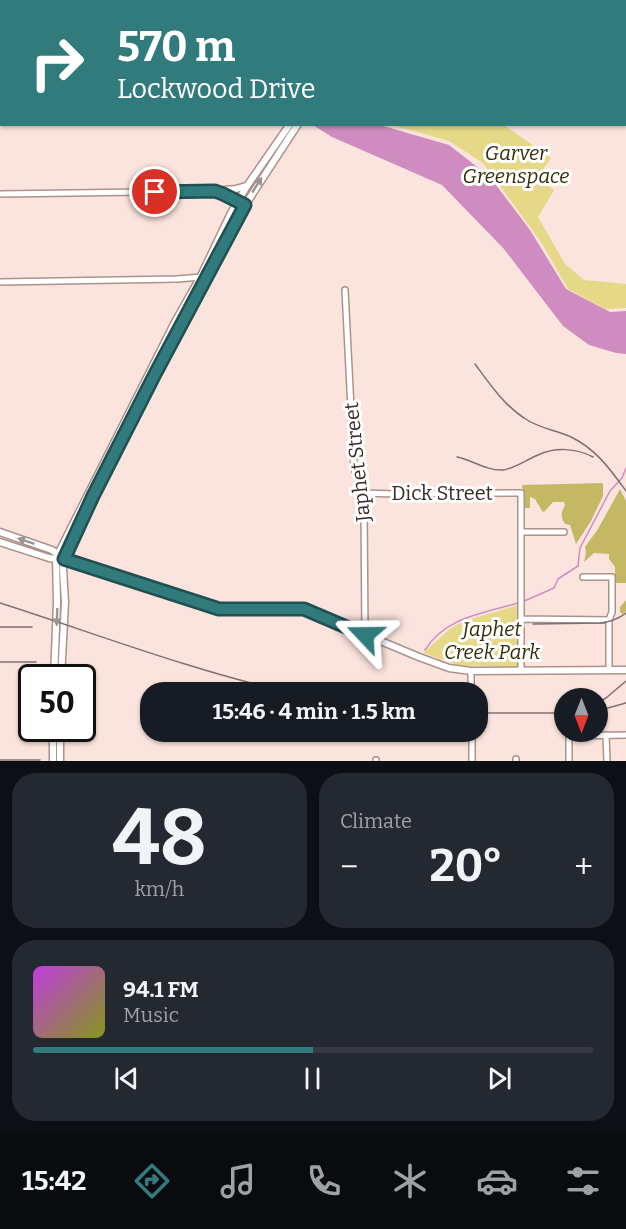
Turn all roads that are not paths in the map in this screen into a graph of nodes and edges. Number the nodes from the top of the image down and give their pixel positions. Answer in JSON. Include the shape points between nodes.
{"nodes":[{"id":1,"x":289,"y":126,"type":"edge"},
{"id":2,"x":296,"y":126,"type":"edge"},
{"id":3,"x":267,"y":163,"type":"junction"},
{"id":4,"x":247,"y":186,"type":"junction"},
{"id":5,"x":215,"y":191,"type":"junction"},
{"id":6,"x":0,"y":194,"type":"edge"},
{"id":7,"x":242,"y":203,"type":"junction"},
{"id":8,"x":207,"y":275,"type":"junction"},
{"id":9,"x":200,"y":278,"type":"junction"},
{"id":10,"x":0,"y":282,"type":"edge"},
{"id":11,"x":345,"y":290,"type":"dead end"},
{"id":12,"x":178,"y":324,"type":"junction"},
{"id":13,"x":362,"y":493,"type":"junction"},
{"id":14,"x":84,"y":508,"type":"junction"},
{"id":15,"x":0,"y":532,"type":"edge"},
{"id":16,"x":522,"y":532,"type":"junction"},
{"id":17,"x":564,"y":532,"type":"dead end"},
{"id":18,"x":0,"y":542,"type":"edge"},
{"id":19,"x":57,"y":556,"type":"junction"},
{"id":20,"x":64,"y":559,"type":"junction"},
{"id":21,"x":583,"y":577,"type":"dead end"},
{"id":22,"x":522,"y":618,"type":"junction"},
{"id":23,"x":609,"y":620,"type":"junction"},
{"id":24,"x":365,"y":635,"type":"junction"},
{"id":25,"x":55,"y":664,"type":"edge"},
{"id":26,"x":62,"y":664,"type":"edge"},
{"id":27,"x":521,"y":670,"type":"junction"},
{"id":28,"x":609,"y":670,"type":"junction"},
{"id":29,"x":626,"y":670,"type":"edge"},
{"id":30,"x":471,"y":671,"type":"junction"},
{"id":31,"x":471,"y":682,"type":"edge"},
{"id":32,"x":608,"y":735,"type":"edge"},
{"id":33,"x":626,"y":735,"type":"edge"},
{"id":34,"x":53,"y":742,"type":"edge"},
{"id":35,"x":60,"y":742,"type":"edge"},
{"id":36,"x":472,"y":742,"type":"edge"},
{"id":37,"x":569,"y":742,"type":"edge"},
{"id":38,"x":606,"y":742,"type":"edge"},
{"id":39,"x":53,"y":761,"type":"edge"},
{"id":40,"x":60,"y":761,"type":"edge"},
{"id":41,"x":472,"y":761,"type":"edge"},
{"id":42,"x":569,"y":761,"type":"edge"},
{"id":43,"x":607,"y":761,"type":"edge"}],
"edges":[{"from":1,"to":3,"type":"main road"},
{"from":2,"to":3,"type":"main road"},
{"from":3,"to":4,"type":"main road"},
{"from":7,"to":3,"type":"main road","one_way":true},
{"from":4,"to":5,"type":"main road"},
{"from":4,"to":7,"type":"main road"},
{"from":5,"to":6,"type":"street"},
{"from":5,"to":7,"type":"street"},
{"from":7,"to":8,"type":"main road"},
{"from":7,"to":9,"type":"main road"},
{"from":8,"to":9,"type":"street"},
{"from":8,"to":12,"type":"main road"},
{"from":9,"to":10,"type":"street"},
{"from":9,"to":12,"type":"main road"},
{"from":11,"to":13,"type":"street","name":"Japhet Street","via":[[354,468]]},
{"from":12,"to":14,"type":"main road"},
{"from":13,"to":16,"type":"street","name":"Dick Street","via":[[521,493]]},
{"from":13,"to":24,"type":"street","name":"Japhet Street"},
{"from":14,"to":19,"type":"main road"},
{"from":14,"to":20,"type":"main road"},
{"from":19,"to":15,"type":"main road","one_way":true,"via":[[52,550]]},
{"from":16,"to":17,"type":"street"},
{"from":16,"to":22,"type":"street"},
{"from":18,"to":19,"type":"main road","via":[[49,558]]},
{"from":19,"to":20,"type":"main road"},
{"from":19,"to":25,"type":"main road","one_way":true},
{"from":20,"to":24,"type":"main road","via":[[219,609],[304,609]]},
{"from":20,"to":26,"type":"main road"},
{"from":21,"to":23,"type":"street","via":[[612,577]]},
{"from":22,"to":23,"type":"street"},
{"from":22,"to":27,"type":"street"},
{"from":23,"to":28,"type":"street"},
{"from":24,"to":30,"type":"main road","via":[[449,668]]},
{"from":27,"to":28,"type":"main road"},
{"from":27,"to":30,"type":"main road"},
{"from":28,"to":29,"type":"main road"},
{"from":30,"to":31,"type":"street"},
{"from":32,"to":33,"type":"street"},
{"from":34,"to":39,"type":"main road"},
{"from":35,"to":40,"type":"main road"},
{"from":36,"to":41,"type":"street"},
{"from":37,"to":42,"type":"street"},
{"from":38,"to":43,"type":"street"}]}
